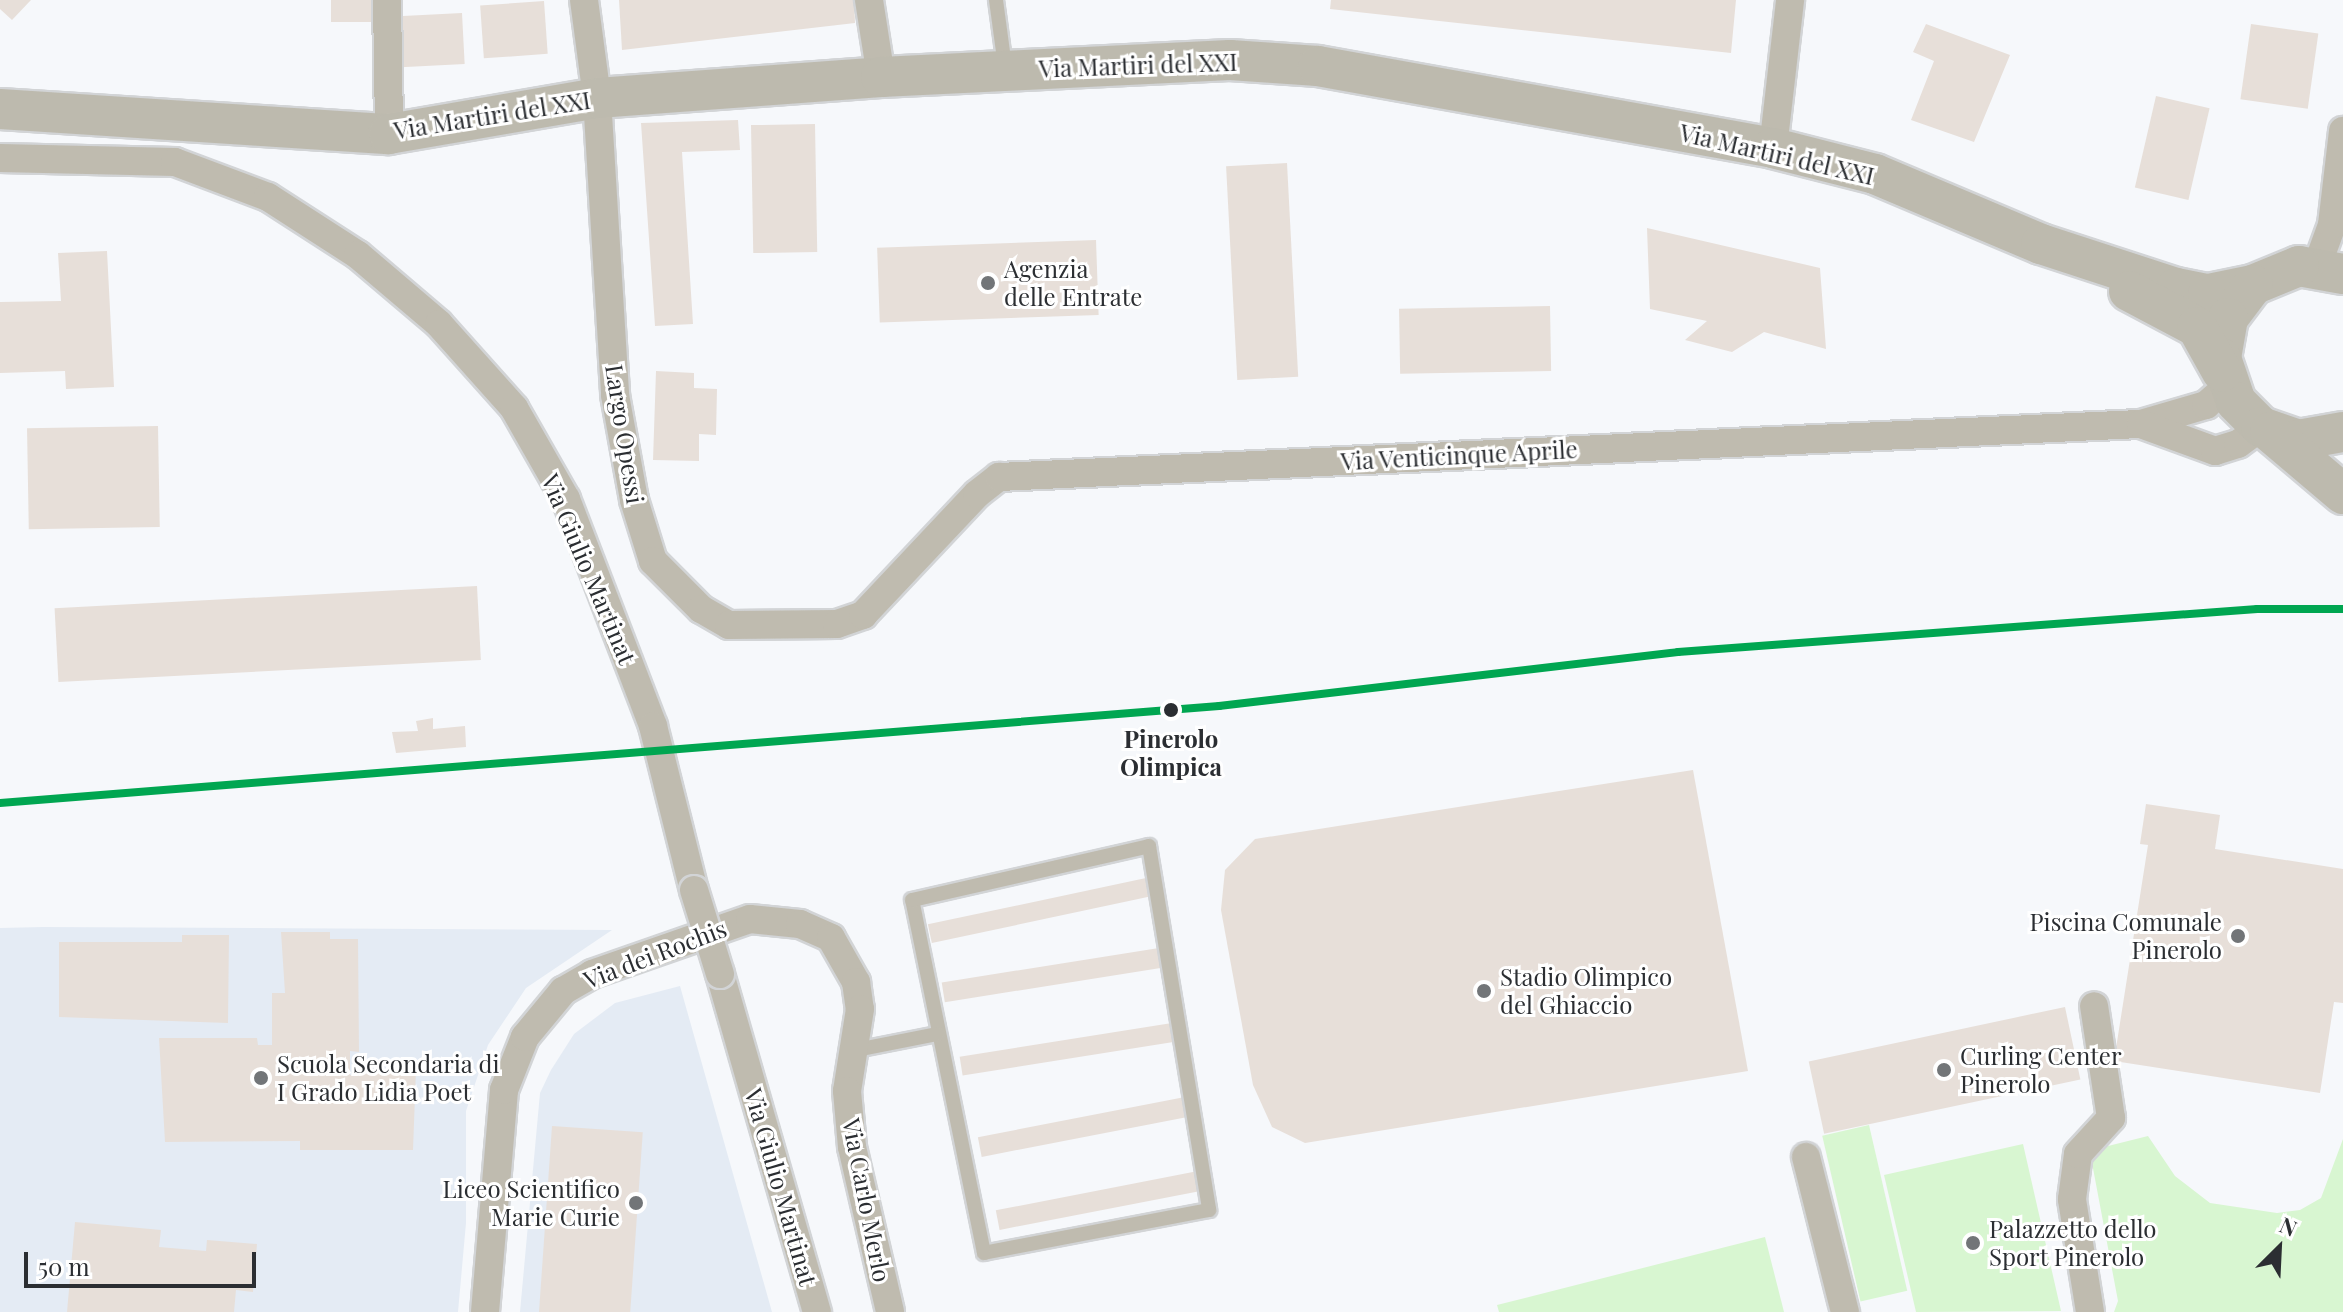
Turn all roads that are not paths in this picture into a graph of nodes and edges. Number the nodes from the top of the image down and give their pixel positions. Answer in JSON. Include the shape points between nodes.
{"nodes":[{"id":1,"x":387,"y":0,"type":"edge"},
{"id":2,"x":584,"y":0,"type":"edge"},
{"id":3,"x":869,"y":0,"type":"edge"},
{"id":4,"x":996,"y":0,"type":"edge"},
{"id":5,"x":1790,"y":0,"type":"edge"},
{"id":6,"x":1005,"y":70,"type":"junction"},
{"id":7,"x":881,"y":77,"type":"junction"},
{"id":8,"x":0,"y":84,"type":"edge"},
{"id":9,"x":597,"y":98,"type":"junction"},
{"id":10,"x":0,"y":109,"type":"edge"},
{"id":11,"x":214,"y":122,"type":"junction"},
{"id":12,"x":2343,"y":131,"type":"edge"},
{"id":13,"x":389,"y":134,"type":"junction"},
{"id":14,"x":1773,"y":148,"type":"junction"},
{"id":15,"x":0,"y":158,"type":"edge"},
{"id":16,"x":2339,"y":201,"type":"edge"},
{"id":17,"x":2041,"y":244,"type":"junction"},
{"id":18,"x":2330,"y":270,"type":"edge"},
{"id":19,"x":2253,"y":285,"type":"junction"},
{"id":20,"x":2226,"y":382,"type":"junction"},
{"id":21,"x":2141,"y":424,"type":"junction"},
{"id":22,"x":2265,"y":429,"type":"junction"},
{"id":23,"x":2343,"y":432,"type":"edge"},
{"id":24,"x":2343,"y":494,"type":"edge"},
{"id":25,"x":837,"y":624,"type":"joint"},
{"id":26,"x":800,"y":924,"type":"joint"},
{"id":27,"x":2094,"y":1006,"type":"dead end"},
{"id":28,"x":937,"y":1034,"type":"junction"},
{"id":29,"x":851,"y":1051,"type":"junction"},
{"id":30,"x":1806,"y":1157,"type":"dead end"},
{"id":31,"x":485,"y":1312,"type":"edge"},
{"id":32,"x":817,"y":1312,"type":"edge"},
{"id":33,"x":890,"y":1312,"type":"edge"},
{"id":34,"x":1845,"y":1312,"type":"edge"},
{"id":35,"x":2090,"y":1312,"type":"edge"}],
"edges":[{"from":1,"to":13,"type":"street"},
{"from":2,"to":9,"type":"street","name":"Largo Opessi"},
{"from":3,"to":7,"type":"street"},
{"from":4,"to":6,"type":"lane"},
{"from":5,"to":14,"type":"street"},
{"from":6,"to":7,"type":"street","name":"Via Martiri del XXI"},
{"from":6,"to":14,"type":"street","name":"Via Martiri del XXI","via":[[1230,60],[1318,66]]},
{"from":7,"to":9,"type":"street","name":"Via Martiri del XXI"},
{"from":8,"to":11,"type":"street","name":"Via Martiri del XXI"},
{"from":9,"to":13,"type":"street","name":"Via Martiri del XXI"},
{"from":9,"to":25,"type":"street","name":"Largo Opessi","via":[[615,395],[634,500],[653,561],[701,609],[729,625]]},
{"from":10,"to":11,"type":"street","name":"Via Martiri del XXI"},
{"from":11,"to":13,"type":"street","name":"Via Martiri del XXI"},
{"from":12,"to":16,"type":"street"},
{"from":14,"to":17,"type":"street","name":"Via Martiri del XXI","via":[[1875,174]]},
{"from":15,"to":32,"type":"street","name":"Via Giulio Martinat","bridge":true,"via":[[175,162],[268,197],[358,255],[439,324],[514,408],[566,499],[653,726],[694,890]]},
{"from":16,"to":18,"type":"street"},
{"from":17,"to":19,"type":"street","name":"Via Martiri del XXI","via":[[2176,288],[2208,294]]},
{"from":17,"to":20,"type":"street","name":"Via Martiri del XXI","via":[[2197,327]]},
{"from":18,"to":19,"type":"street","name":"Via Martiri del XXI","via":[[2283,270]]},
{"from":19,"to":20,"type":"street","via":[[2238,300],[2222,337]]},
{"from":20,"to":21,"type":"street","via":[[2206,405]]},
{"from":20,"to":22,"type":"street","name":"Via Martiri del XXI"},
{"from":21,"to":22,"type":"street","via":[[2215,451]]},
{"from":21,"to":25,"type":"street","name":"Via Venticinque Aprile","via":[[999,477],[863,615]]},
{"from":22,"to":23,"type":"street","via":[[2298,440]]},
{"from":22,"to":24,"type":"street","name":"Via Martiri del XXI"},
{"from":26,"to":29,"type":"street","name":"Via Carlo Merlo","via":[[831,938],[856,982],[860,1009]]},
{"from":26,"to":31,"type":"street","name":"Via dei Rochis","via":[[750,919],[592,974],[563,991],[525,1037],[504,1090]]},
{"from":27,"to":35,"type":"street","via":[[2111,1118],[2078,1154],[2072,1199]]},
{"from":28,"to":28,"type":"lane","via":[[984,1253],[1209,1210],[1149,846],[912,900]]},
{"from":28,"to":29,"type":"lane"},
{"from":29,"to":33,"type":"street","name":"Via Carlo Merlo","via":[[847,1091],[852,1147]]},
{"from":30,"to":34,"type":"street"}]}
